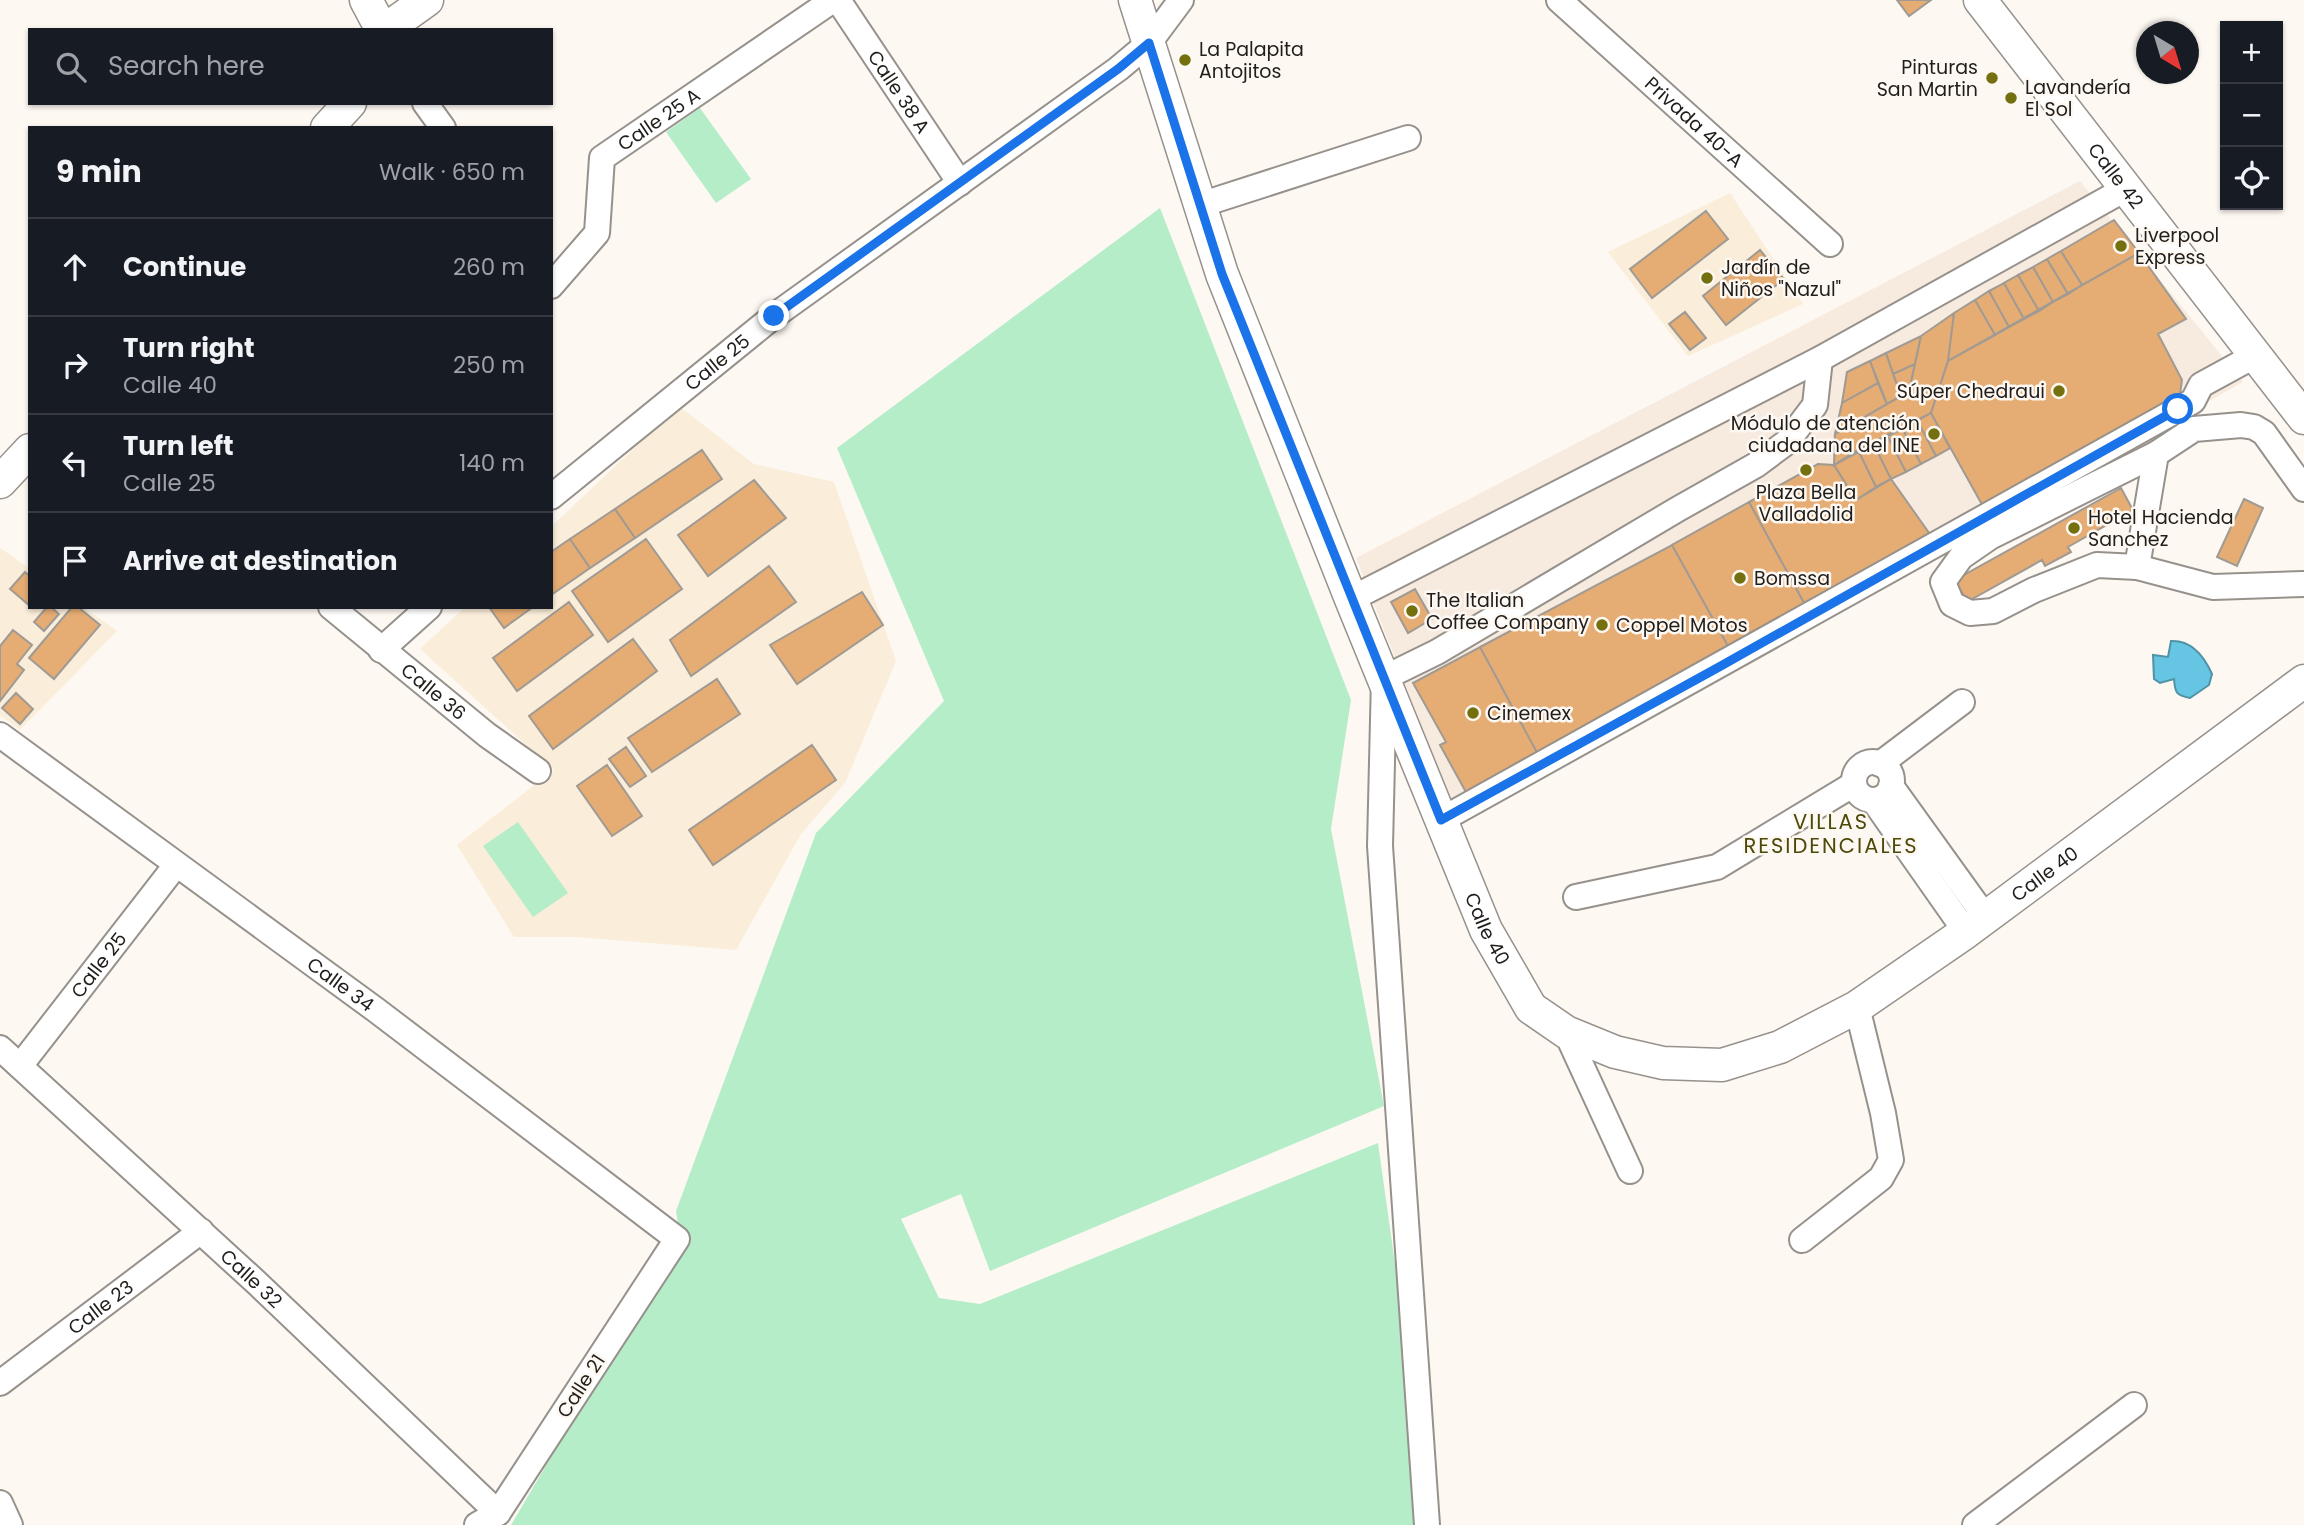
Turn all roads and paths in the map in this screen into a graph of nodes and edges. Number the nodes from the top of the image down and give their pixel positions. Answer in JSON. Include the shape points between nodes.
{"nodes":[{"id":1,"x":366,"y":0,"type":"edge"},
{"id":2,"x":427,"y":0,"type":"edge"},
{"id":3,"x":835,"y":0,"type":"edge"},
{"id":4,"x":1135,"y":0,"type":"edge"},
{"id":5,"x":1181,"y":0,"type":"edge"},
{"id":6,"x":1559,"y":0,"type":"edge"},
{"id":7,"x":1980,"y":0,"type":"edge"},
{"id":8,"x":382,"y":28,"type":"edge"},
{"id":9,"x":386,"y":28,"type":"edge"},
{"id":10,"x":1149,"y":43,"type":"junction"},
{"id":11,"x":348,"y":105,"type":"edge"},
{"id":12,"x":426,"y":105,"type":"edge"},
{"id":13,"x":329,"y":126,"type":"edge"},
{"id":14,"x":442,"y":126,"type":"edge"},
{"id":15,"x":1408,"y":138,"type":"dead end"},
{"id":16,"x":960,"y":183,"type":"junction"},
{"id":17,"x":2127,"y":188,"type":"junction"},
{"id":18,"x":1200,"y":205,"type":"junction"},
{"id":19,"x":1830,"y":244,"type":"dead end"},
{"id":20,"x":553,"y":284,"type":"edge"},
{"id":21,"x":2256,"y":355,"type":"junction"},
{"id":22,"x":1820,"y":359,"type":"junction"},
{"id":23,"x":2304,"y":418,"type":"edge"},
{"id":24,"x":28,"y":452,"type":"edge"},
{"id":25,"x":2156,"y":454,"type":"junction"},
{"id":26,"x":0,"y":482,"type":"edge"},
{"id":27,"x":2304,"y":489,"type":"edge"},
{"id":28,"x":553,"y":495,"type":"edge"},
{"id":29,"x":2137,"y":567,"type":"junction"},
{"id":30,"x":2304,"y":584,"type":"edge"},
{"id":31,"x":1351,"y":599,"type":"junction"},
{"id":32,"x":333,"y":609,"type":"edge"},
{"id":33,"x":427,"y":609,"type":"edge"},
{"id":34,"x":382,"y":650,"type":"junction"},
{"id":35,"x":1384,"y":678,"type":"junction"},
{"id":36,"x":2304,"y":681,"type":"edge"},
{"id":37,"x":1962,"y":702,"type":"dead end"},
{"id":38,"x":0,"y":735,"type":"edge"},
{"id":39,"x":538,"y":771,"type":"dead end"},
{"id":40,"x":1882,"y":783,"type":"junction"},
{"id":41,"x":1854,"y":784,"type":"junction"},
{"id":42,"x":1441,"y":820,"type":"junction"},
{"id":43,"x":176,"y":865,"type":"junction"},
{"id":44,"x":1576,"y":897,"type":"dead end"},
{"id":45,"x":1976,"y":925,"type":"junction"},
{"id":46,"x":1857,"y":1007,"type":"junction"},
{"id":47,"x":1566,"y":1032,"type":"junction"},
{"id":48,"x":0,"y":1048,"type":"edge"},
{"id":49,"x":20,"y":1066,"type":"junction"},
{"id":50,"x":1630,"y":1171,"type":"dead end"},
{"id":51,"x":201,"y":1231,"type":"junction"},
{"id":52,"x":677,"y":1239,"type":"joint"},
{"id":53,"x":1802,"y":1240,"type":"dead end"},
{"id":54,"x":0,"y":1383,"type":"edge"},
{"id":55,"x":2134,"y":1405,"type":"dead end"},
{"id":56,"x":0,"y":1503,"type":"edge"},
{"id":57,"x":488,"y":1519,"type":"edge"},
{"id":58,"x":9,"y":1525,"type":"edge"},
{"id":59,"x":1427,"y":1525,"type":"edge"},
{"id":60,"x":1975,"y":1525,"type":"edge"}],
"edges":[{"from":1,"to":8,"type":"main road"},
{"from":2,"to":9,"type":"main road"},
{"from":3,"to":16,"type":"street","name":"Calle 38 A"},
{"from":3,"to":20,"type":"street","name":"Calle 25 A","via":[[602,158],[597,233]]},
{"from":4,"to":10,"type":"main road","name":"Calle 40"},
{"from":5,"to":10,"type":"street","name":"Calle 25"},
{"from":6,"to":19,"type":"street","name":"Privada 40-A"},
{"from":7,"to":17,"type":"main road","name":"Calle 42"},
{"from":10,"to":16,"type":"street","name":"Calle 25"},
{"from":10,"to":18,"type":"main road","name":"Calle 40"},
{"from":11,"to":13,"type":"main road"},
{"from":12,"to":14,"type":"street"},
{"from":15,"to":18,"type":"street"},
{"from":16,"to":28,"type":"street","name":"Calle 25","via":[[774,316]]},
{"from":17,"to":21,"type":"main road","name":"Calle 42"},
{"from":17,"to":22,"type":"street"},
{"from":18,"to":31,"type":"main road","name":"Calle 40","via":[[1222,274]]},
{"from":21,"to":23,"type":"main road","name":"Calle 42"},
{"from":21,"to":42,"type":"street","via":[[2201,385],[2193,401]]},
{"from":22,"to":31,"type":"street"},
{"from":22,"to":35,"type":"street","via":[[1815,405],[1787,442],[1756,466],[1437,652]]},
{"from":24,"to":26,"type":"main road"},
{"from":25,"to":27,"type":"street","via":[[2194,429],[2254,427],[2264,433]]},
{"from":25,"to":29,"type":"street"},
{"from":25,"to":29,"type":"street","via":[[1990,537],[1961,557],[1943,582],[1952,604],[1970,613],[1993,611],[2097,565]]},
{"from":29,"to":30,"type":"street","via":[[2213,587]]},
{"from":31,"to":35,"type":"main road","name":"Calle 40"},
{"from":32,"to":34,"type":"street","name":"Calle 36"},
{"from":33,"to":34,"type":"street"},
{"from":34,"to":39,"type":"street","name":"Calle 36"},
{"from":35,"to":42,"type":"main road","name":"Calle 40"},
{"from":35,"to":59,"type":"street","via":[[1380,846]]},
{"from":36,"to":45,"type":"main road","name":"Calle 40"},
{"from":37,"to":40,"type":"street"},
{"from":38,"to":43,"type":"street","name":"Calle 34"},
{"from":40,"to":41,"type":"street","via":[[1861,797]]},
{"from":40,"to":41,"type":"street","via":[[1870,762],[1858,768]]},
{"from":40,"to":45,"type":"street"},
{"from":41,"to":44,"type":"street","via":[[1717,867]]},
{"from":42,"to":47,"type":"main road","name":"Calle 40","via":[[1486,930],[1507,968],[1531,1008]]},
{"from":43,"to":49,"type":"street","name":"Calle 25"},
{"from":43,"to":52,"type":"street","name":"Calle 34"},
{"from":45,"to":46,"type":"main road","name":"Calle 40"},
{"from":46,"to":47,"type":"main road","name":"Calle 40","via":[[1780,1047],[1722,1065],[1663,1063],[1615,1052]]},
{"from":46,"to":53,"type":"street","via":[[1891,1160],[1881,1178]]},
{"from":47,"to":50,"type":"street"},
{"from":48,"to":49,"type":"street","name":"Calle 32"},
{"from":49,"to":51,"type":"street","name":"Calle 32"},
{"from":51,"to":54,"type":"street","name":"Calle 23"},
{"from":51,"to":57,"type":"street","name":"Calle 32"},
{"from":52,"to":57,"type":"street","name":"Calle 21"},
{"from":55,"to":60,"type":"street"},
{"from":56,"to":58,"type":"street"}]}
